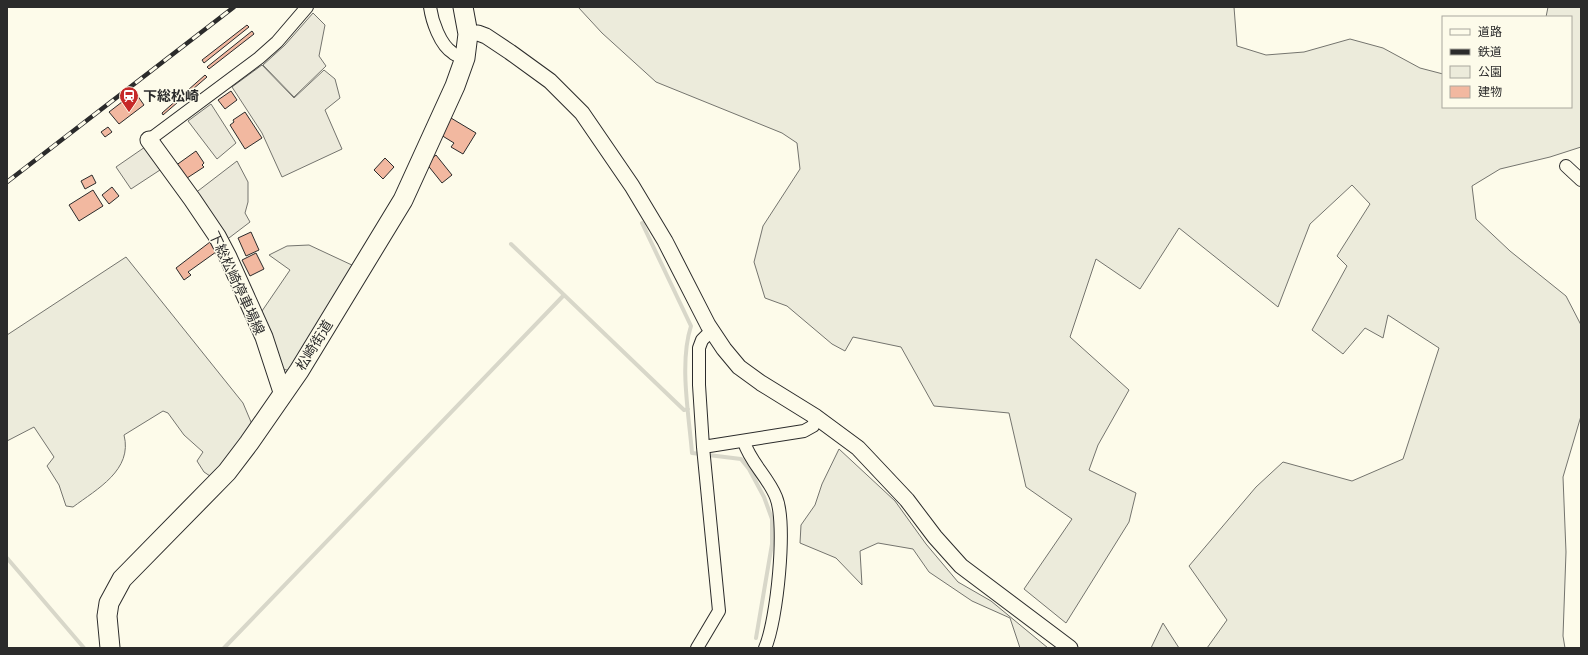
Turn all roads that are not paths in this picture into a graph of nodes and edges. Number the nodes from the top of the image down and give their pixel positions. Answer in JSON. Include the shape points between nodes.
{"nodes":[{"id":1,"x":307,"y":7,"type":"edge"},
{"id":2,"x":430,"y":7,"type":"edge"},
{"id":3,"x":463,"y":7,"type":"edge"},
{"id":4,"x":468,"y":34,"type":"junction"},
{"id":5,"x":465,"y":58,"type":"junction"},
{"id":6,"x":149,"y":140,"type":"joint"},
{"id":7,"x":1566,"y":166,"type":"dead end"},
{"id":8,"x":1581,"y":180,"type":"edge"},
{"id":9,"x":711,"y":331,"type":"junction"},
{"id":10,"x":283,"y":395,"type":"junction"},
{"id":11,"x":816,"y":417,"type":"junction"},
{"id":12,"x":744,"y":442,"type":"junction"},
{"id":13,"x":703,"y":447,"type":"junction"},
{"id":14,"x":110,"y":648,"type":"edge"},
{"id":15,"x":697,"y":648,"type":"edge"},
{"id":16,"x":765,"y":648,"type":"edge"},
{"id":17,"x":1070,"y":648,"type":"edge"}],
"edges":[{"from":1,"to":6,"type":"street","via":[[277,42],[259,58]]},
{"from":2,"to":5,"type":"street","via":[[436,28],[448,49]]},
{"from":3,"to":4,"type":"main road","name":"松崎街道"},
{"from":4,"to":5,"type":"main road","name":"松崎街道"},
{"from":4,"to":9,"type":"street","via":[[478,33],[486,36],[510,52],[550,81],[582,114],[632,186],[665,241]]},
{"from":5,"to":10,"type":"main road","name":"松崎街道","via":[[455,86],[403,200]]},
{"from":6,"to":10,"type":"main road","name":"下総松崎停車場線","via":[[217,236],[264,337]]},
{"from":7,"to":8,"type":"street"},
{"from":9,"to":11,"type":"street","via":[[739,367]]},
{"from":9,"to":13,"type":"street","via":[[702,340],[699,348]]},
{"from":10,"to":14,"type":"main road","name":"松崎街道","via":[[226,472],[122,579],[109,603],[107,616]]},
{"from":11,"to":12,"type":"street","via":[[813,426],[804,431]]},
{"from":11,"to":17,"type":"street","via":[[858,448],[881,471],[961,566]]},
{"from":12,"to":13,"type":"street"},
{"from":12,"to":16,"type":"street","via":[[746,450],[769,484],[780,511],[781,538],[775,605]]},
{"from":13,"to":15,"type":"street","via":[[719,611]]}]}
